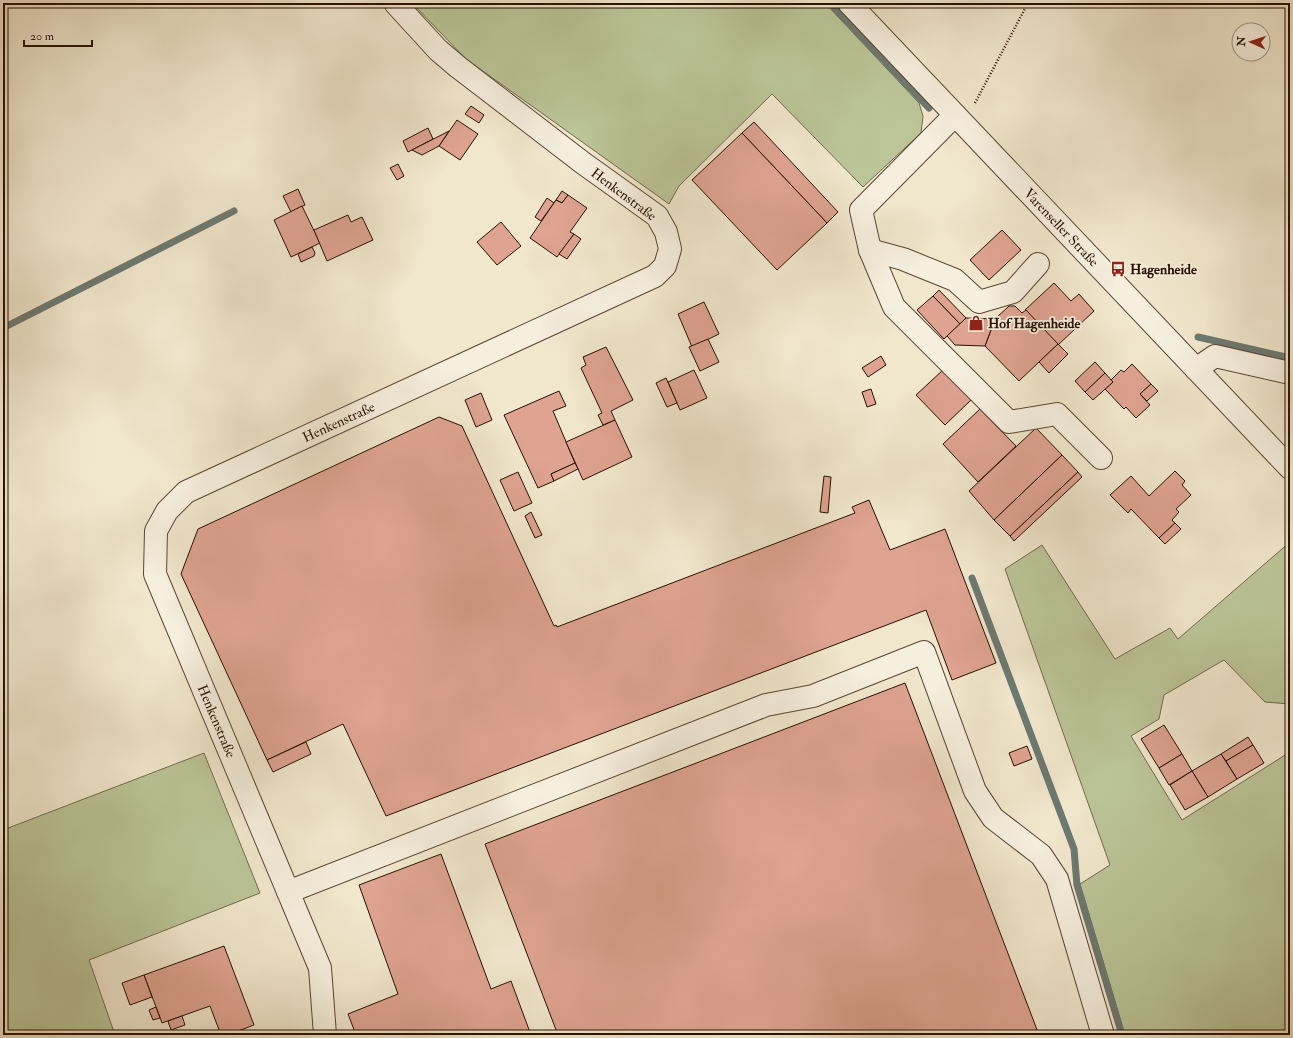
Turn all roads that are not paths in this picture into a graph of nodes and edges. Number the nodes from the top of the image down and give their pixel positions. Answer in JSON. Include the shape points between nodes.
{"nodes":[{"id":1,"x":395,"y":3,"type":"edge"},
{"id":2,"x":849,"y":3,"type":"edge"},
{"id":3,"x":959,"y":120,"type":"junction"},
{"id":4,"x":870,"y":250,"type":"junction"},
{"id":5,"x":1038,"y":264,"type":"dead end"},
{"id":6,"x":1196,"y":369,"type":"junction"},
{"id":7,"x":1290,"y":373,"type":"edge"},
{"id":8,"x":1100,"y":458,"type":"dead end"},
{"id":9,"x":1290,"y":468,"type":"edge"},
{"id":10,"x":288,"y":892,"type":"junction"},
{"id":11,"x":324,"y":1035,"type":"edge"},
{"id":12,"x":1103,"y":1035,"type":"edge"}],
"edges":[{"from":1,"to":10,"type":"street","name":"Henkenstraße","via":[[438,50],[458,67],[582,163],[657,216],[666,232],[670,249],[665,266],[655,276],[186,492],[167,512],[156,531],[155,574]]},
{"from":2,"to":3,"type":"street","name":"Varenseller Straße"},
{"from":3,"to":4,"type":"street","via":[[861,210]]},
{"from":3,"to":6,"type":"street","name":"Varenseller Straße"},
{"from":4,"to":5,"type":"street","via":[[903,259],[955,280],[979,302],[1014,292]]},
{"from":4,"to":8,"type":"street","via":[[894,306],[1009,422],[1057,414]]},
{"from":6,"to":7,"type":"street","via":[[1215,356]]},
{"from":6,"to":9,"type":"street","name":"Varenseller Straße"},
{"from":10,"to":11,"type":"street","name":"Henkenstraße","via":[[320,968]]},
{"from":10,"to":12,"type":"street","via":[[766,705],[813,696],[924,652],[975,791],[994,818],[1041,855],[1057,879]]}]}
